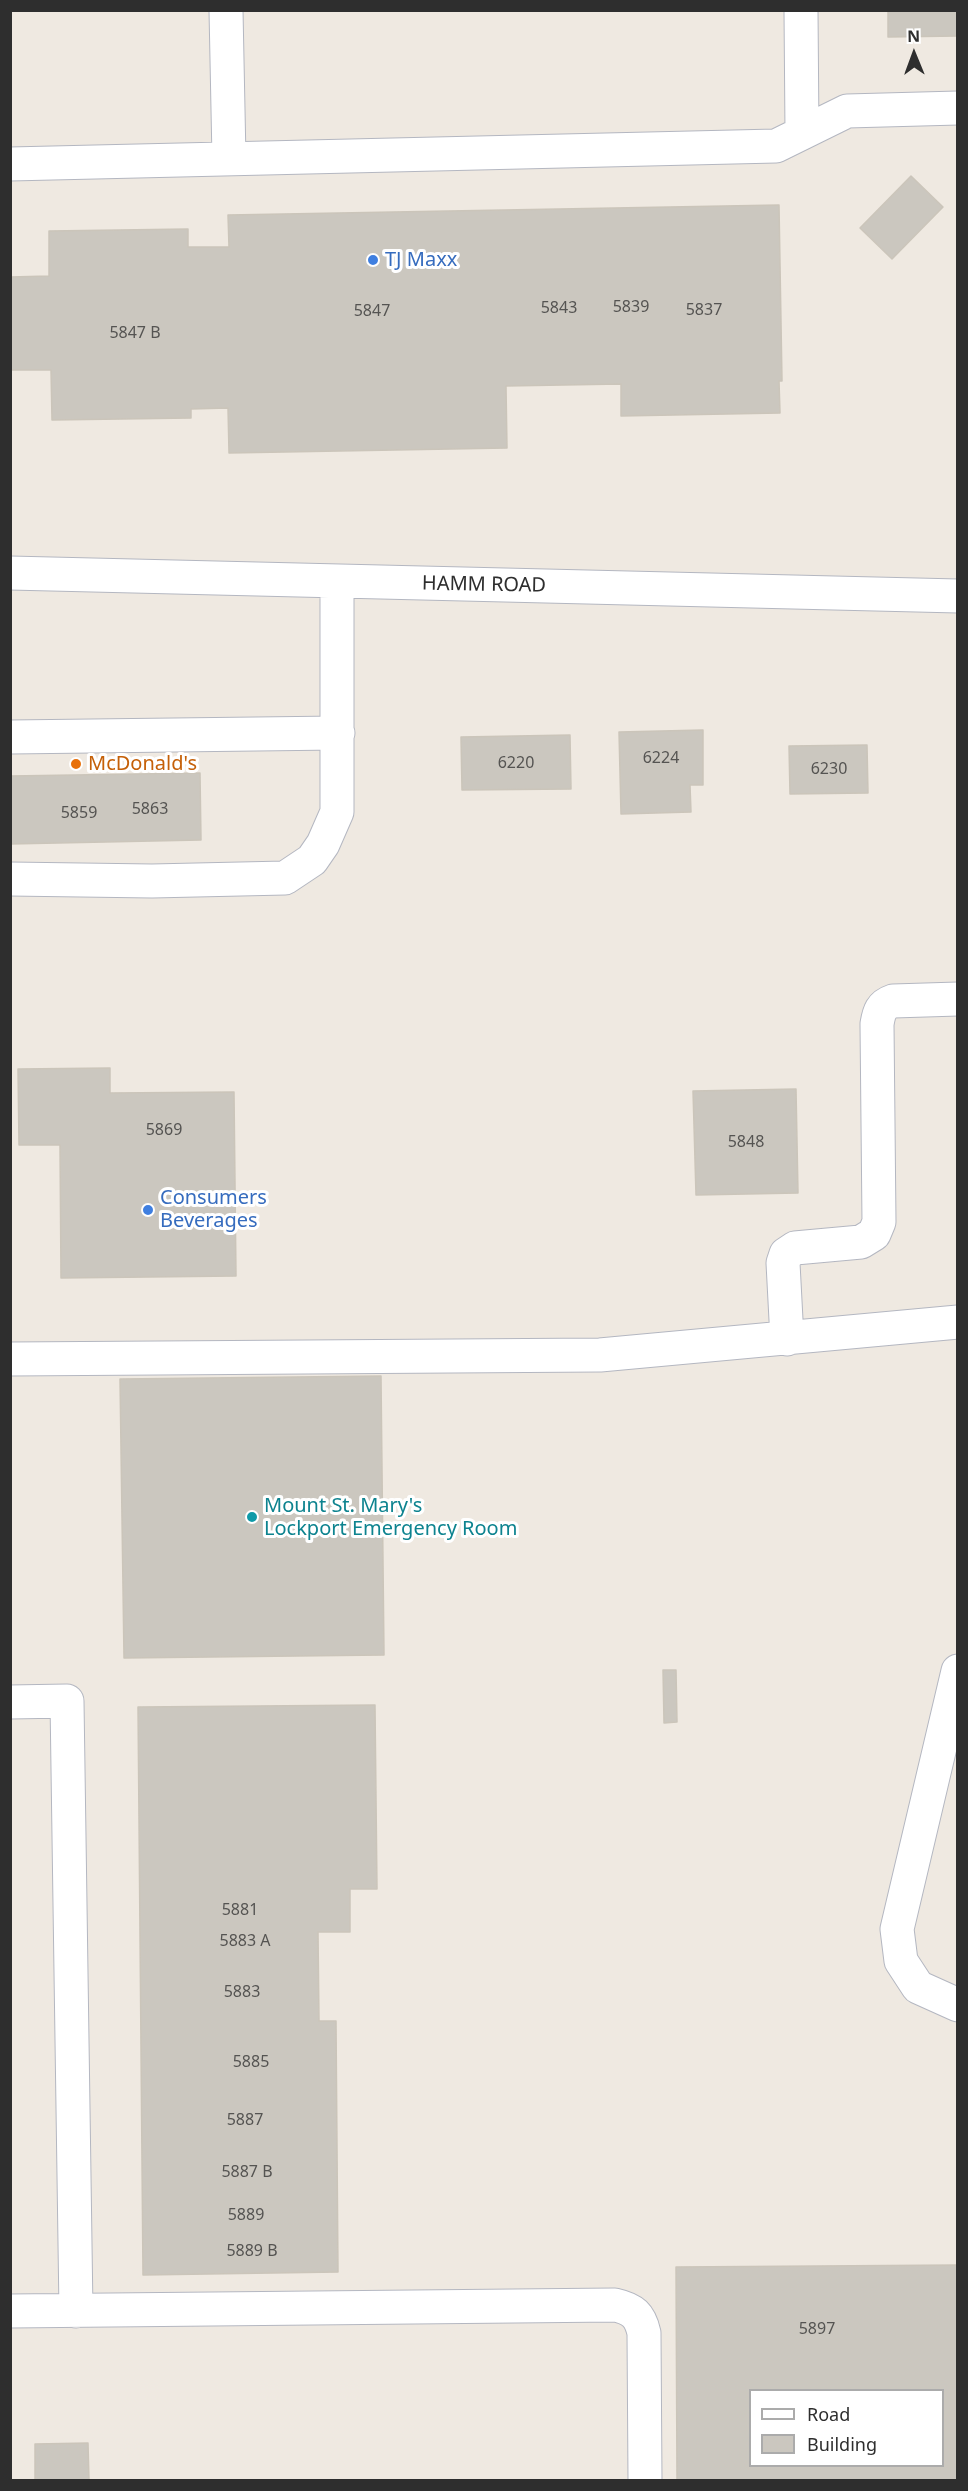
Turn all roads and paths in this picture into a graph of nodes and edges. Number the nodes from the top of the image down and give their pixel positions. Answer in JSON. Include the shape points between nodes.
{"nodes":[{"id":1,"x":226,"y":10,"type":"edge"},
{"id":2,"x":801,"y":10,"type":"edge"},
{"id":3,"x":957,"y":108,"type":"edge"},
{"id":4,"x":802,"y":133,"type":"junction"},
{"id":5,"x":229,"y":159,"type":"junction"},
{"id":6,"x":10,"y":164,"type":"edge"},
{"id":7,"x":10,"y":573,"type":"edge"},
{"id":8,"x":337,"y":581,"type":"junction"},
{"id":9,"x":957,"y":596,"type":"edge"},
{"id":10,"x":338,"y":733,"type":"junction"},
{"id":11,"x":10,"y":737,"type":"edge"},
{"id":12,"x":10,"y":879,"type":"edge"},
{"id":13,"x":957,"y":999,"type":"edge"},
{"id":14,"x":957,"y":1322,"type":"edge"},
{"id":15,"x":787,"y":1339,"type":"junction"},
{"id":16,"x":10,"y":1359,"type":"edge"},
{"id":17,"x":957,"y":1671,"type":"edge"},
{"id":18,"x":10,"y":1702,"type":"edge"},
{"id":19,"x":957,"y":2005,"type":"edge"},
{"id":20,"x":10,"y":2311,"type":"edge"},
{"id":21,"x":76,"y":2311,"type":"junction"},
{"id":22,"x":645,"y":2481,"type":"edge"}],
"edges":[{"from":1,"to":5,"type":"street"},
{"from":2,"to":4,"type":"street"},
{"from":3,"to":4,"type":"street","via":[[848,111]]},
{"from":4,"to":5,"type":"street","via":[[776,146]]},
{"from":5,"to":6,"type":"street"},
{"from":7,"to":8,"type":"street","name":"HAMM ROAD"},
{"from":8,"to":9,"type":"street","name":"HAMM ROAD"},
{"from":8,"to":10,"type":"street"},
{"from":10,"to":11,"type":"street"},
{"from":10,"to":12,"type":"street","via":[[337,812],[312,860],[285,878]]},
{"from":13,"to":15,"type":"street","via":[[893,1001],[880,1011],[879,1222],[874,1234],[861,1242],[795,1248],[786,1254],[783,1263]]},
{"from":14,"to":15,"type":"street"},
{"from":15,"to":16,"type":"street","via":[[600,1355]]},
{"from":17,"to":19,"type":"street","via":[[897,1929],[901,1961],[918,1987]]},
{"from":18,"to":21,"type":"street","via":[[67,1701]]},
{"from":20,"to":21,"type":"street"},
{"from":21,"to":22,"type":"street","via":[[615,2305],[629,2308],[640,2318],[644,2333]]}]}
